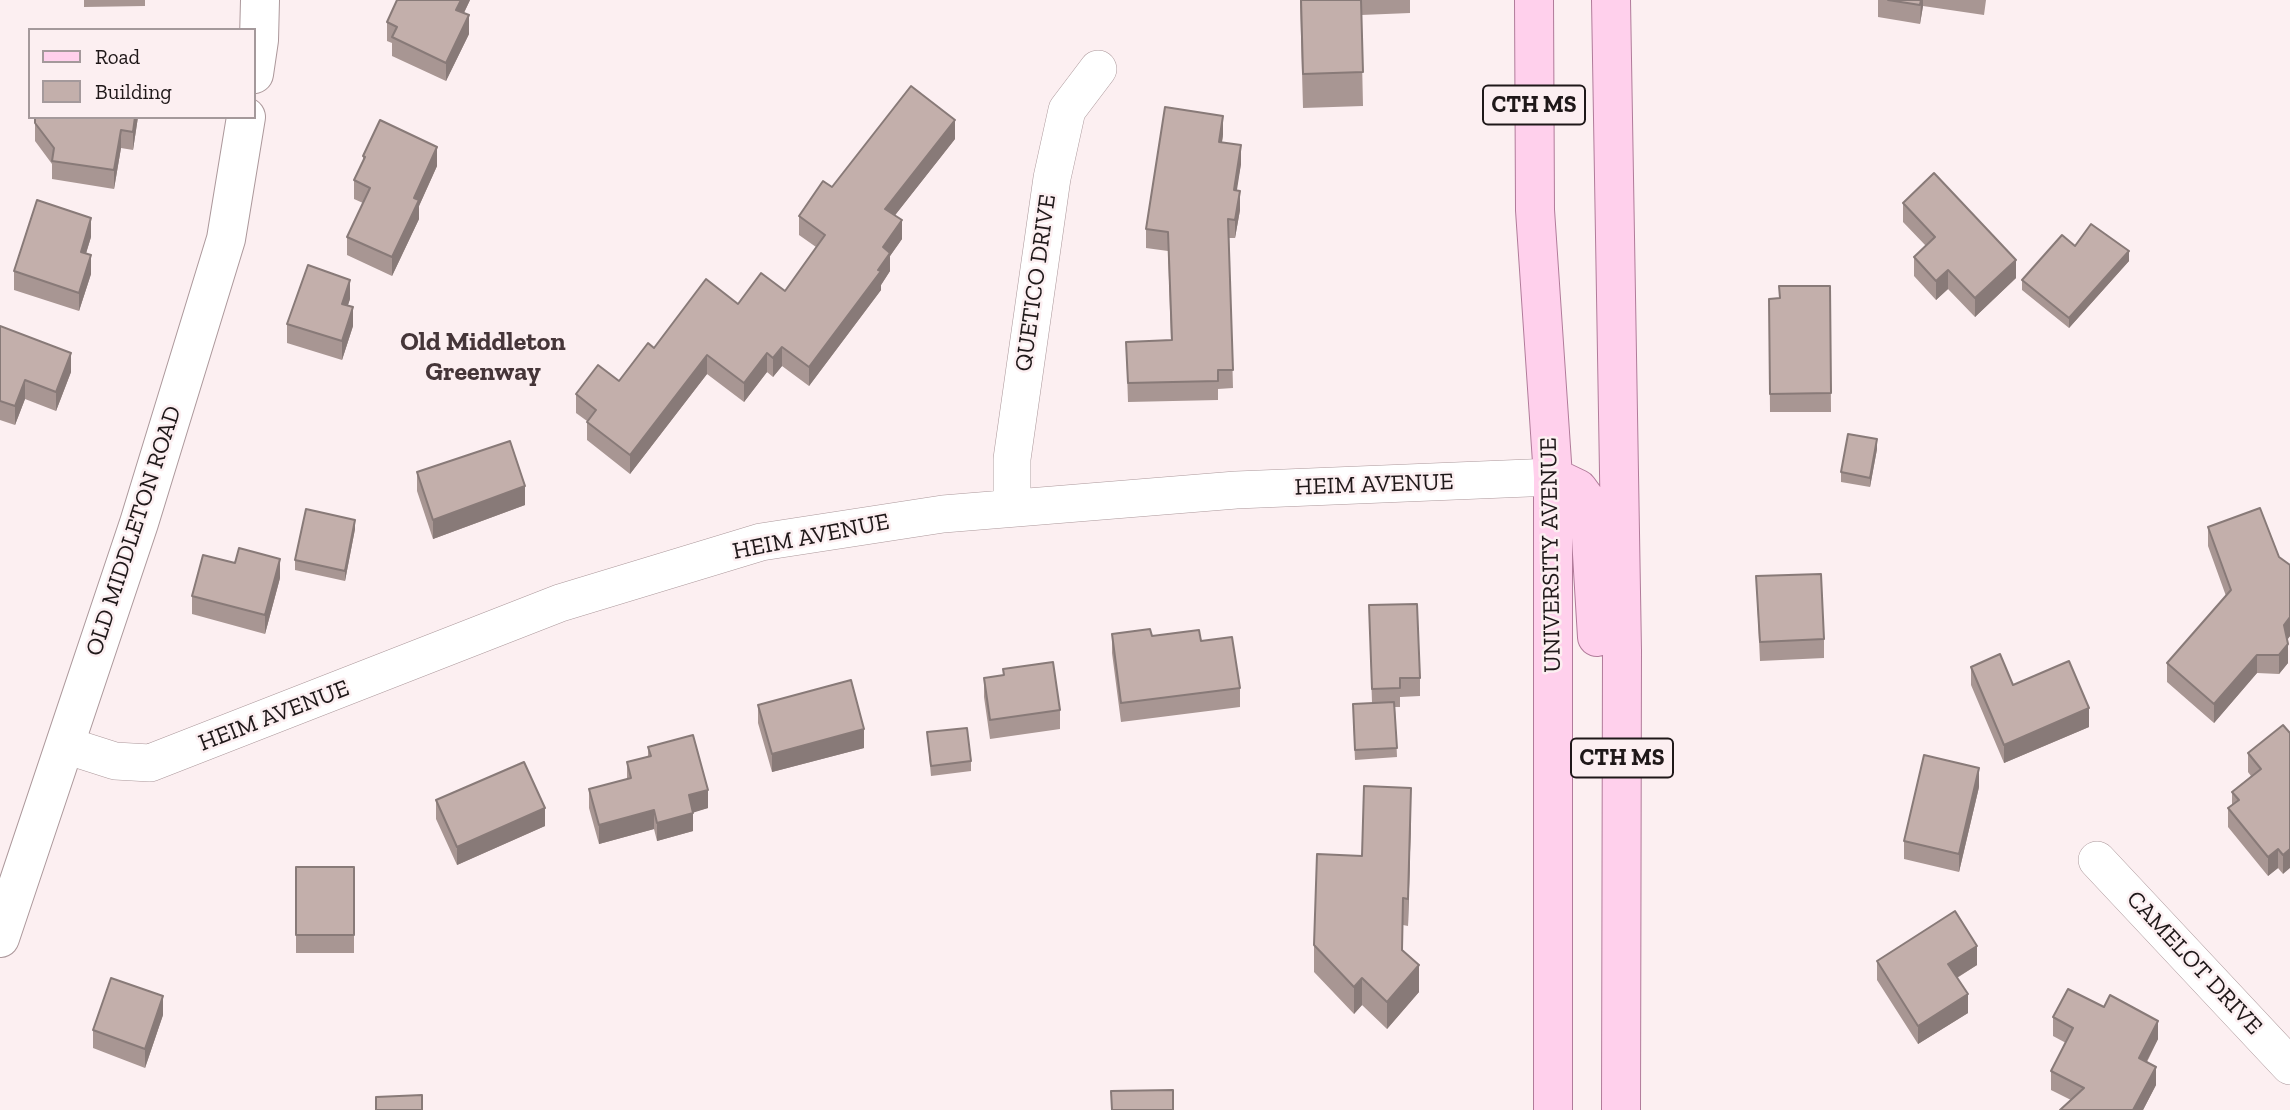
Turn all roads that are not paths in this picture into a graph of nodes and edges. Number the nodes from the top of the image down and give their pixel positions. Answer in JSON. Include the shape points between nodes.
{"nodes":[{"id":1,"x":260,"y":0,"type":"edge"},
{"id":2,"x":1534,"y":0,"type":"edge"},
{"id":3,"x":1611,"y":0,"type":"edge"},
{"id":4,"x":256,"y":63,"type":"edge"},
{"id":5,"x":1098,"y":69,"type":"dead end"},
{"id":6,"x":246,"y":119,"type":"edge"},
{"id":7,"x":1553,"y":477,"type":"junction"},
{"id":8,"x":1012,"y":509,"type":"junction"},
{"id":9,"x":65,"y":744,"type":"junction"},
{"id":10,"x":1622,"y":798,"type":"junction"},
{"id":11,"x":2097,"y":860,"type":"dead end"},
{"id":12,"x":0,"y":938,"type":"edge"},
{"id":13,"x":2290,"y":1066,"type":"edge"},
{"id":14,"x":1553,"y":1110,"type":"edge"},
{"id":15,"x":1621,"y":1110,"type":"edge"}],
"edges":[{"from":1,"to":4,"type":"street"},
{"from":2,"to":7,"type":"main road","name":"UNIVERSITY AVENUE","number":"CTH MS","via":[[1535,211]]},
{"from":3,"to":10,"type":"main road","number":"CTH MS"},
{"from":5,"to":8,"type":"street","name":"QUETICO DRIVE","via":[[1068,110],[1052,178],[1012,459]]},
{"from":6,"to":9,"type":"street","name":"OLD MIDDLETON ROAD","via":[[226,239]]},
{"from":7,"to":8,"type":"street","name":"HEIM AVENUE","via":[[1236,490]]},
{"from":7,"to":10,"type":"main road","via":[[1578,489],[1589,504],[1604,721]]},
{"from":7,"to":14,"type":"main road","name":"UNIVERSITY AVENUE","number":"CTH MS"},
{"from":8,"to":9,"type":"street","name":"HEIM AVENUE","via":[[943,514],[749,546],[560,603],[150,763],[115,761]]},
{"from":9,"to":12,"type":"street","name":"OLD MIDDLETON ROAD"},
{"from":10,"to":15,"type":"main road","number":"CTH MS"},
{"from":11,"to":13,"type":"street","name":"CAMELOT DRIVE"}]}
